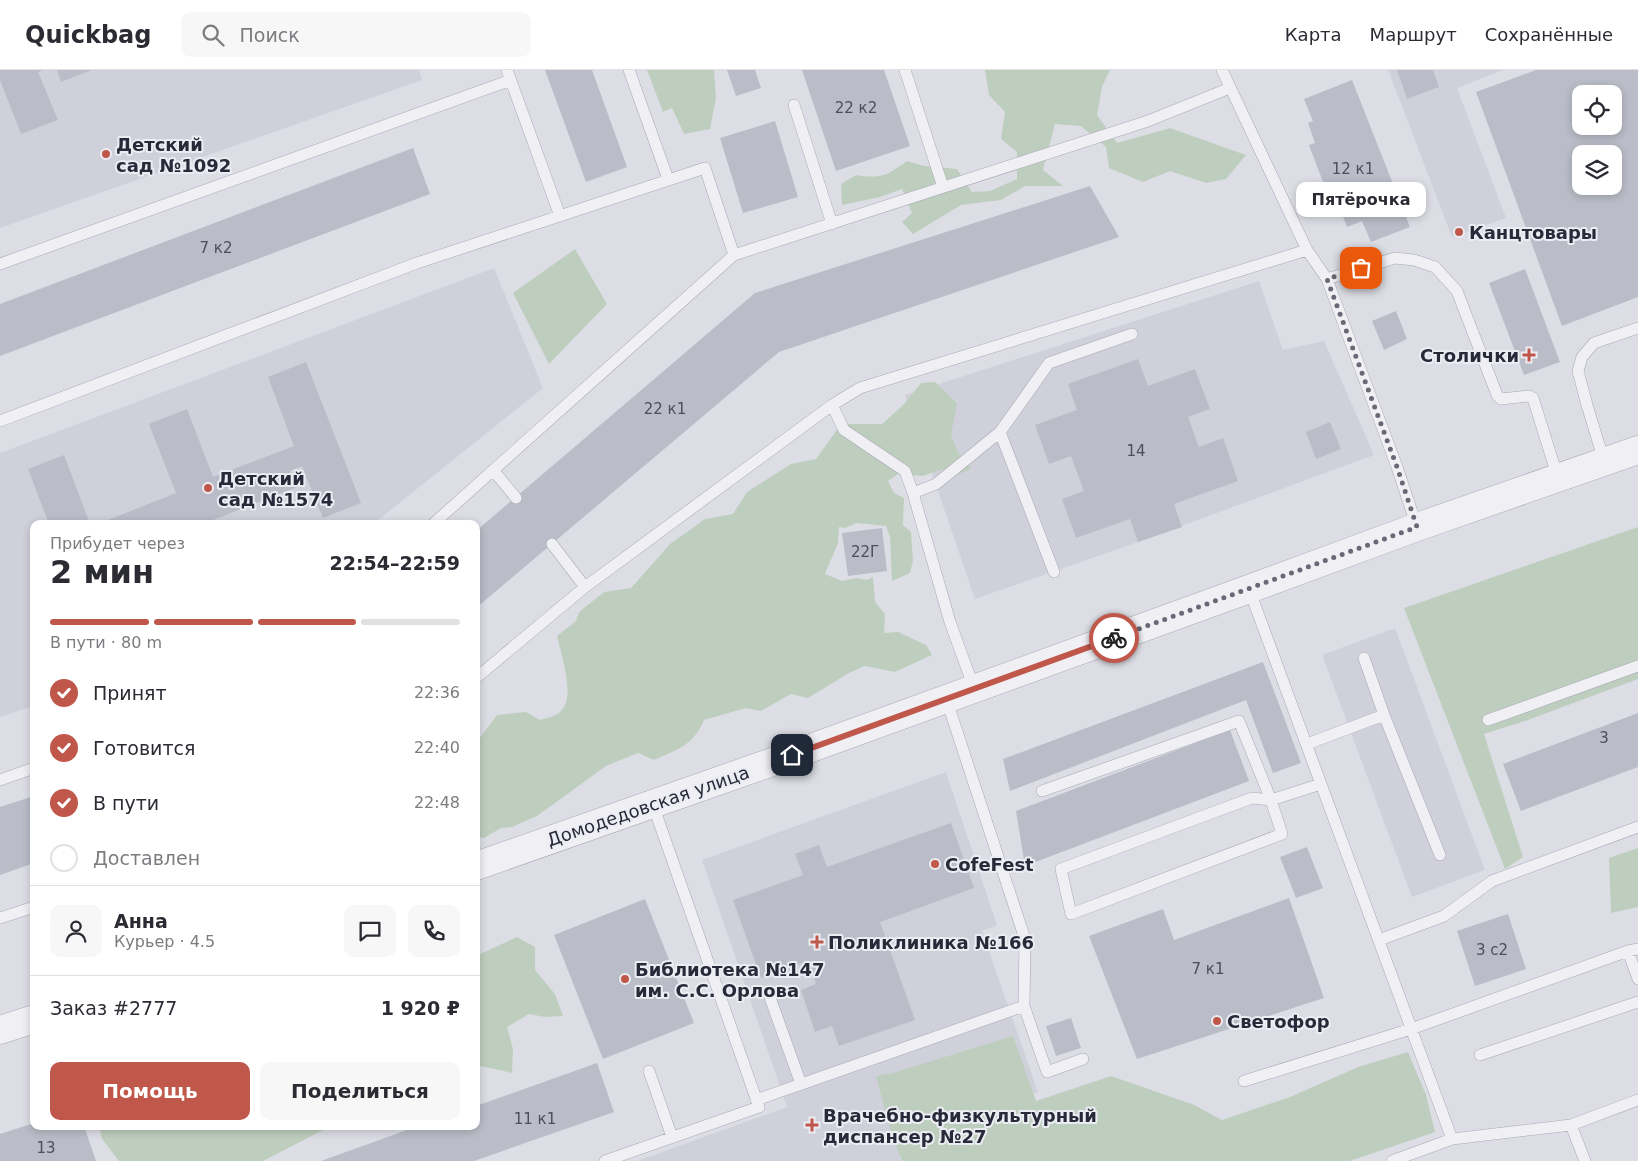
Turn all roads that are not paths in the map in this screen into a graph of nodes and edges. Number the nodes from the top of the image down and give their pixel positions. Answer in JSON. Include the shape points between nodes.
{"nodes":[{"id":1,"x":629,"y":70,"type":"edge"},
{"id":2,"x":905,"y":70,"type":"edge"},
{"id":3,"x":1222,"y":70,"type":"edge"},
{"id":4,"x":509,"y":75,"type":"edge"},
{"id":5,"x":1230,"y":88,"type":"junction"},
{"id":6,"x":794,"y":105,"type":"dead end"},
{"id":7,"x":668,"y":180,"type":"junction"},
{"id":8,"x":944,"y":187,"type":"junction"},
{"id":9,"x":560,"y":216,"type":"junction"},
{"id":10,"x":832,"y":224,"type":"junction"},
{"id":11,"x":1307,"y":250,"type":"junction"},
{"id":12,"x":734,"y":255,"type":"junction"},
{"id":13,"x":0,"y":264,"type":"edge"},
{"id":14,"x":1327,"y":279,"type":"junction"},
{"id":15,"x":1638,"y":328,"type":"edge"},
{"id":16,"x":1132,"y":334,"type":"dead end"},
{"id":17,"x":832,"y":405,"type":"junction"},
{"id":18,"x":0,"y":420,"type":"edge"},
{"id":19,"x":1000,"y":432,"type":"junction"},
{"id":20,"x":1638,"y":450,"type":"edge"},
{"id":21,"x":1604,"y":461,"type":"junction"},
{"id":22,"x":493,"y":470,"type":"junction"},
{"id":23,"x":1558,"y":478,"type":"junction"},
{"id":24,"x":913,"y":493,"type":"junction"},
{"id":25,"x":516,"y":498,"type":"dead end"},
{"id":26,"x":437,"y":520,"type":"edge"},
{"id":27,"x":1417,"y":527,"type":"junction"},
{"id":28,"x":552,"y":544,"type":"dead end"},
{"id":29,"x":1054,"y":572,"type":"dead end"},
{"id":30,"x":585,"y":587,"type":"junction"},
{"id":31,"x":1249,"y":589,"type":"junction"},
{"id":32,"x":1364,"y":658,"type":"dead end"},
{"id":33,"x":1638,"y":666,"type":"edge"},
{"id":34,"x":480,"y":675,"type":"edge"},
{"id":35,"x":974,"y":688,"type":"junction"},
{"id":36,"x":946,"y":698,"type":"junction"},
{"id":37,"x":1384,"y":715,"type":"junction"},
{"id":38,"x":1488,"y":720,"type":"dead end"},
{"id":39,"x":1307,"y":744,"type":"junction"},
{"id":40,"x":30,"y":769,"type":"edge"},
{"id":41,"x":0,"y":780,"type":"edge"},
{"id":42,"x":1322,"y":784,"type":"junction"},
{"id":43,"x":1042,"y":791,"type":"dead end"},
{"id":44,"x":1270,"y":800,"type":"junction"},
{"id":45,"x":653,"y":805,"type":"junction"},
{"id":46,"x":1638,"y":827,"type":"edge"},
{"id":47,"x":1440,"y":855,"type":"dead end"},
{"id":48,"x":480,"y":865,"type":"edge"},
{"id":49,"x":30,"y":908,"type":"edge"},
{"id":50,"x":0,"y":918,"type":"edge"},
{"id":51,"x":1379,"y":940,"type":"junction"},
{"id":52,"x":1633,"y":950,"type":"edge"},
{"id":53,"x":1638,"y":979,"type":"edge"},
{"id":54,"x":768,"y":992,"type":"dead end"},
{"id":55,"x":1638,"y":1002,"type":"edge"},
{"id":56,"x":1024,"y":1006,"type":"junction"},
{"id":57,"x":30,"y":1019,"type":"edge"},
{"id":58,"x":1411,"y":1029,"type":"junction"},
{"id":59,"x":0,"y":1030,"type":"edge"},
{"id":60,"x":1480,"y":1055,"type":"dead end"},
{"id":61,"x":1083,"y":1059,"type":"dead end"},
{"id":62,"x":649,"y":1072,"type":"dead end"},
{"id":63,"x":1244,"y":1081,"type":"dead end"},
{"id":64,"x":801,"y":1084,"type":"junction"},
{"id":65,"x":756,"y":1100,"type":"junction"},
{"id":66,"x":1638,"y":1100,"type":"edge"},
{"id":67,"x":1572,"y":1125,"type":"junction"},
{"id":68,"x":672,"y":1137,"type":"junction"},
{"id":69,"x":1452,"y":1139,"type":"junction"},
{"id":70,"x":605,"y":1161,"type":"edge"},
{"id":71,"x":1392,"y":1161,"type":"edge"},
{"id":72,"x":1585,"y":1161,"type":"edge"}],
"edges":[{"from":1,"to":7,"type":"lane"},
{"from":2,"to":8,"type":"lane"},
{"from":3,"to":5,"type":"lane"},
{"from":4,"to":9,"type":"lane"},
{"from":4,"to":13,"type":"lane"},
{"from":5,"to":8,"type":"lane","via":[[1148,121]]},
{"from":5,"to":11,"type":"lane"},
{"from":6,"to":10,"type":"lane"},
{"from":7,"to":9,"type":"lane"},
{"from":7,"to":12,"type":"lane","via":[[705,168]]},
{"from":8,"to":10,"type":"lane"},
{"from":9,"to":18,"type":"lane","via":[[417,263]]},
{"from":10,"to":12,"type":"lane"},
{"from":11,"to":14,"type":"lane"},
{"from":11,"to":17,"type":"lane","via":[[860,388]]},
{"from":12,"to":22,"type":"lane"},
{"from":14,"to":23,"type":"lane","via":[[1395,258],[1434,267],[1457,291],[1497,395],[1501,399],[1533,398]]},
{"from":14,"to":27,"type":"lane"},
{"from":15,"to":21,"type":"lane","via":[[1594,343],[1582,357],[1578,371]]},
{"from":16,"to":19,"type":"lane","via":[[1049,364]]},
{"from":17,"to":24,"type":"lane","via":[[844,430],[905,470]]},
{"from":17,"to":30,"type":"lane"},
{"from":19,"to":24,"type":"lane","via":[[936,484]]},
{"from":19,"to":29,"type":"lane"},
{"from":20,"to":21,"type":"street","name":"Домодедовская улица"},
{"from":21,"to":23,"type":"street","name":"Домодедовская улица"},
{"from":22,"to":25,"type":"lane"},
{"from":22,"to":26,"type":"lane"},
{"from":23,"to":27,"type":"street","name":"Домодедовская улица"},
{"from":24,"to":35,"type":"lane","via":[[950,622]]},
{"from":27,"to":31,"type":"street","name":"Домодедовская улица"},
{"from":28,"to":30,"type":"lane"},
{"from":30,"to":34,"type":"lane"},
{"from":31,"to":35,"type":"street","name":"Домодедовская улица"},
{"from":31,"to":39,"type":"lane"},
{"from":32,"to":37,"type":"lane"},
{"from":33,"to":38,"type":"lane"},
{"from":35,"to":36,"type":"street","name":"Домодедовская улица"},
{"from":36,"to":45,"type":"street","name":"Домодедовская улица"},
{"from":36,"to":56,"type":"lane","via":[[1025,939]]},
{"from":37,"to":39,"type":"lane"},
{"from":37,"to":47,"type":"lane"},
{"from":39,"to":42,"type":"lane"},
{"from":40,"to":41,"type":"lane"},
{"from":42,"to":44,"type":"lane"},
{"from":42,"to":51,"type":"lane"},
{"from":43,"to":44,"type":"lane","via":[[1239,721]]},
{"from":44,"to":44,"type":"lane","via":[[1252,798],[1061,868],[1071,914],[1282,834]]},
{"from":45,"to":48,"type":"street","name":"Домодедовская улица"},
{"from":45,"to":65,"type":"lane"},
{"from":46,"to":51,"type":"lane","via":[[1492,881],[1444,916]]},
{"from":49,"to":50,"type":"lane"},
{"from":51,"to":58,"type":"lane"},
{"from":52,"to":53,"type":"lane"},
{"from":52,"to":58,"type":"lane"},
{"from":54,"to":64,"type":"lane"},
{"from":55,"to":60,"type":"lane"},
{"from":56,"to":61,"type":"lane","via":[[1047,1072]]},
{"from":56,"to":64,"type":"lane"},
{"from":57,"to":59,"type":"street"},
{"from":58,"to":63,"type":"lane"},
{"from":58,"to":69,"type":"lane"},
{"from":62,"to":68,"type":"lane"},
{"from":64,"to":65,"type":"lane"},
{"from":65,"to":68,"type":"lane","via":[[758,1107]]},
{"from":66,"to":67,"type":"lane"},
{"from":67,"to":69,"type":"lane"},
{"from":67,"to":72,"type":"lane"},
{"from":68,"to":70,"type":"lane"},
{"from":69,"to":71,"type":"lane"}]}
